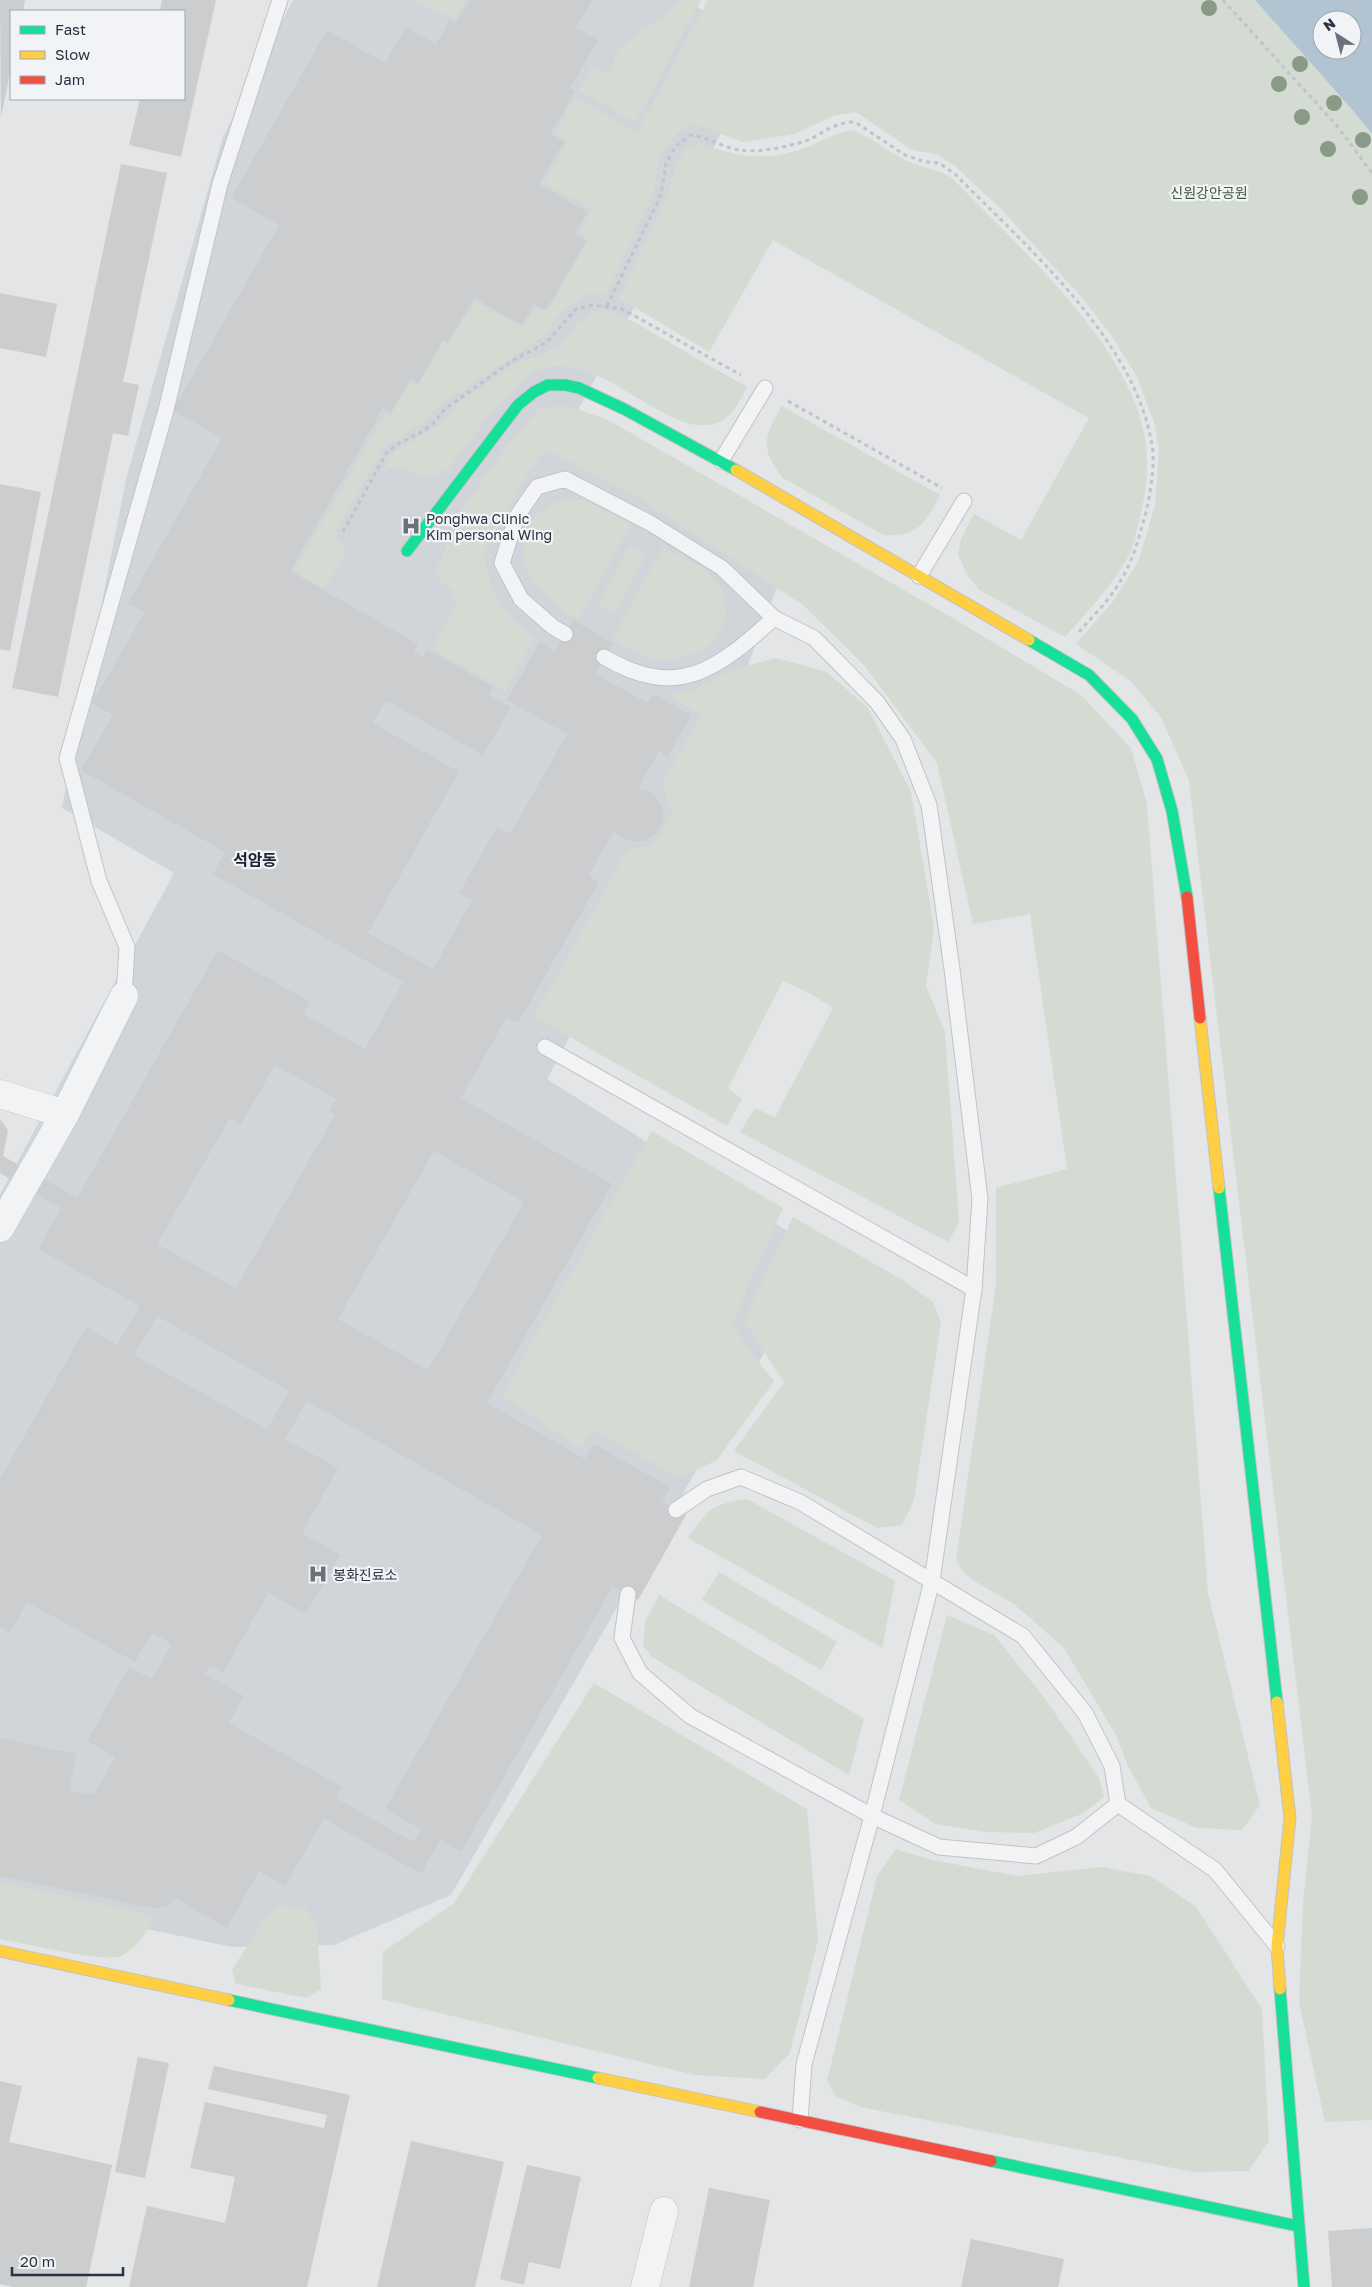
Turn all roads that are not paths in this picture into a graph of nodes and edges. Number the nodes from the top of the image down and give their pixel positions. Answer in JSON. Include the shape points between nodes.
{"nodes":[{"id":1,"x":280,"y":0,"type":"edge"},
{"id":2,"x":765,"y":388,"type":"dead end"},
{"id":3,"x":721,"y":461,"type":"junction"},
{"id":4,"x":964,"y":501,"type":"dead end"},
{"id":5,"x":407,"y":551,"type":"dead end"},
{"id":6,"x":919,"y":576,"type":"junction"},
{"id":7,"x":774,"y":618,"type":"junction"},
{"id":8,"x":565,"y":634,"type":"dead end"},
{"id":9,"x":604,"y":657,"type":"dead end"},
{"id":10,"x":124,"y":996,"type":"joint"},
{"id":11,"x":545,"y":1047,"type":"dead end"},
{"id":12,"x":0,"y":1094,"type":"edge"},
{"id":13,"x":65,"y":1114,"type":"junction"},
{"id":14,"x":0,"y":1228,"type":"edge"},
{"id":15,"x":974,"y":1289,"type":"junction"},
{"id":16,"x":676,"y":1510,"type":"dead end"},
{"id":17,"x":932,"y":1581,"type":"junction"},
{"id":18,"x":628,"y":1594,"type":"dead end"},
{"id":19,"x":1118,"y":1804,"type":"junction"},
{"id":20,"x":872,"y":1816,"type":"junction"},
{"id":21,"x":1277,"y":1946,"type":"junction"},
{"id":22,"x":0,"y":1951,"type":"edge"},
{"id":23,"x":800,"y":2120,"type":"junction"},
{"id":24,"x":664,"y":2211,"type":"dead end"},
{"id":25,"x":1298,"y":2226,"type":"junction"},
{"id":26,"x":645,"y":2287,"type":"edge"},
{"id":27,"x":1304,"y":2287,"type":"edge"}],
"edges":[{"from":1,"to":10,"type":"lane","via":[[220,184],[166,410],[67,758],[99,881],[127,947]]},
{"from":2,"to":3,"type":"lane"},
{"from":3,"to":5,"type":"street","via":[[597,395],[553,384],[536,389],[518,405]]},
{"from":3,"to":6,"type":"street"},
{"from":4,"to":6,"type":"lane"},
{"from":6,"to":21,"type":"street","via":[[1089,675],[1132,719],[1157,759],[1172,811],[1185,882],[1290,1818]]},
{"from":7,"to":8,"type":"lane","via":[[722,568],[650,523],[565,479],[537,487],[517,516],[502,563],[520,600]]},
{"from":7,"to":9,"type":"lane","via":[[735,653],[693,675],[658,679],[619,666]]},
{"from":7,"to":15,"type":"lane","via":[[814,638],[877,702],[903,739],[929,805],[980,1199]]},
{"from":10,"to":13,"type":"street"},
{"from":11,"to":15,"type":"lane"},
{"from":12,"to":13,"type":"street"},
{"from":13,"to":14,"type":"street"},
{"from":15,"to":17,"type":"lane"},
{"from":16,"to":17,"type":"lane","via":[[707,1489],[741,1477],[800,1502]]},
{"from":17,"to":19,"type":"lane","via":[[1023,1636],[1085,1713],[1112,1766]]},
{"from":17,"to":20,"type":"lane"},
{"from":18,"to":20,"type":"lane","via":[[622,1638],[640,1673],[690,1716]]},
{"from":19,"to":20,"type":"lane","via":[[1076,1837],[1036,1856],[939,1847]]},
{"from":19,"to":21,"type":"lane","via":[[1215,1870]]},
{"from":20,"to":23,"type":"lane","via":[[804,2064]]},
{"from":21,"to":25,"type":"street"},
{"from":22,"to":23,"type":"street"},
{"from":23,"to":25,"type":"street"},
{"from":24,"to":26,"type":"street"},
{"from":25,"to":27,"type":"street"}]}
